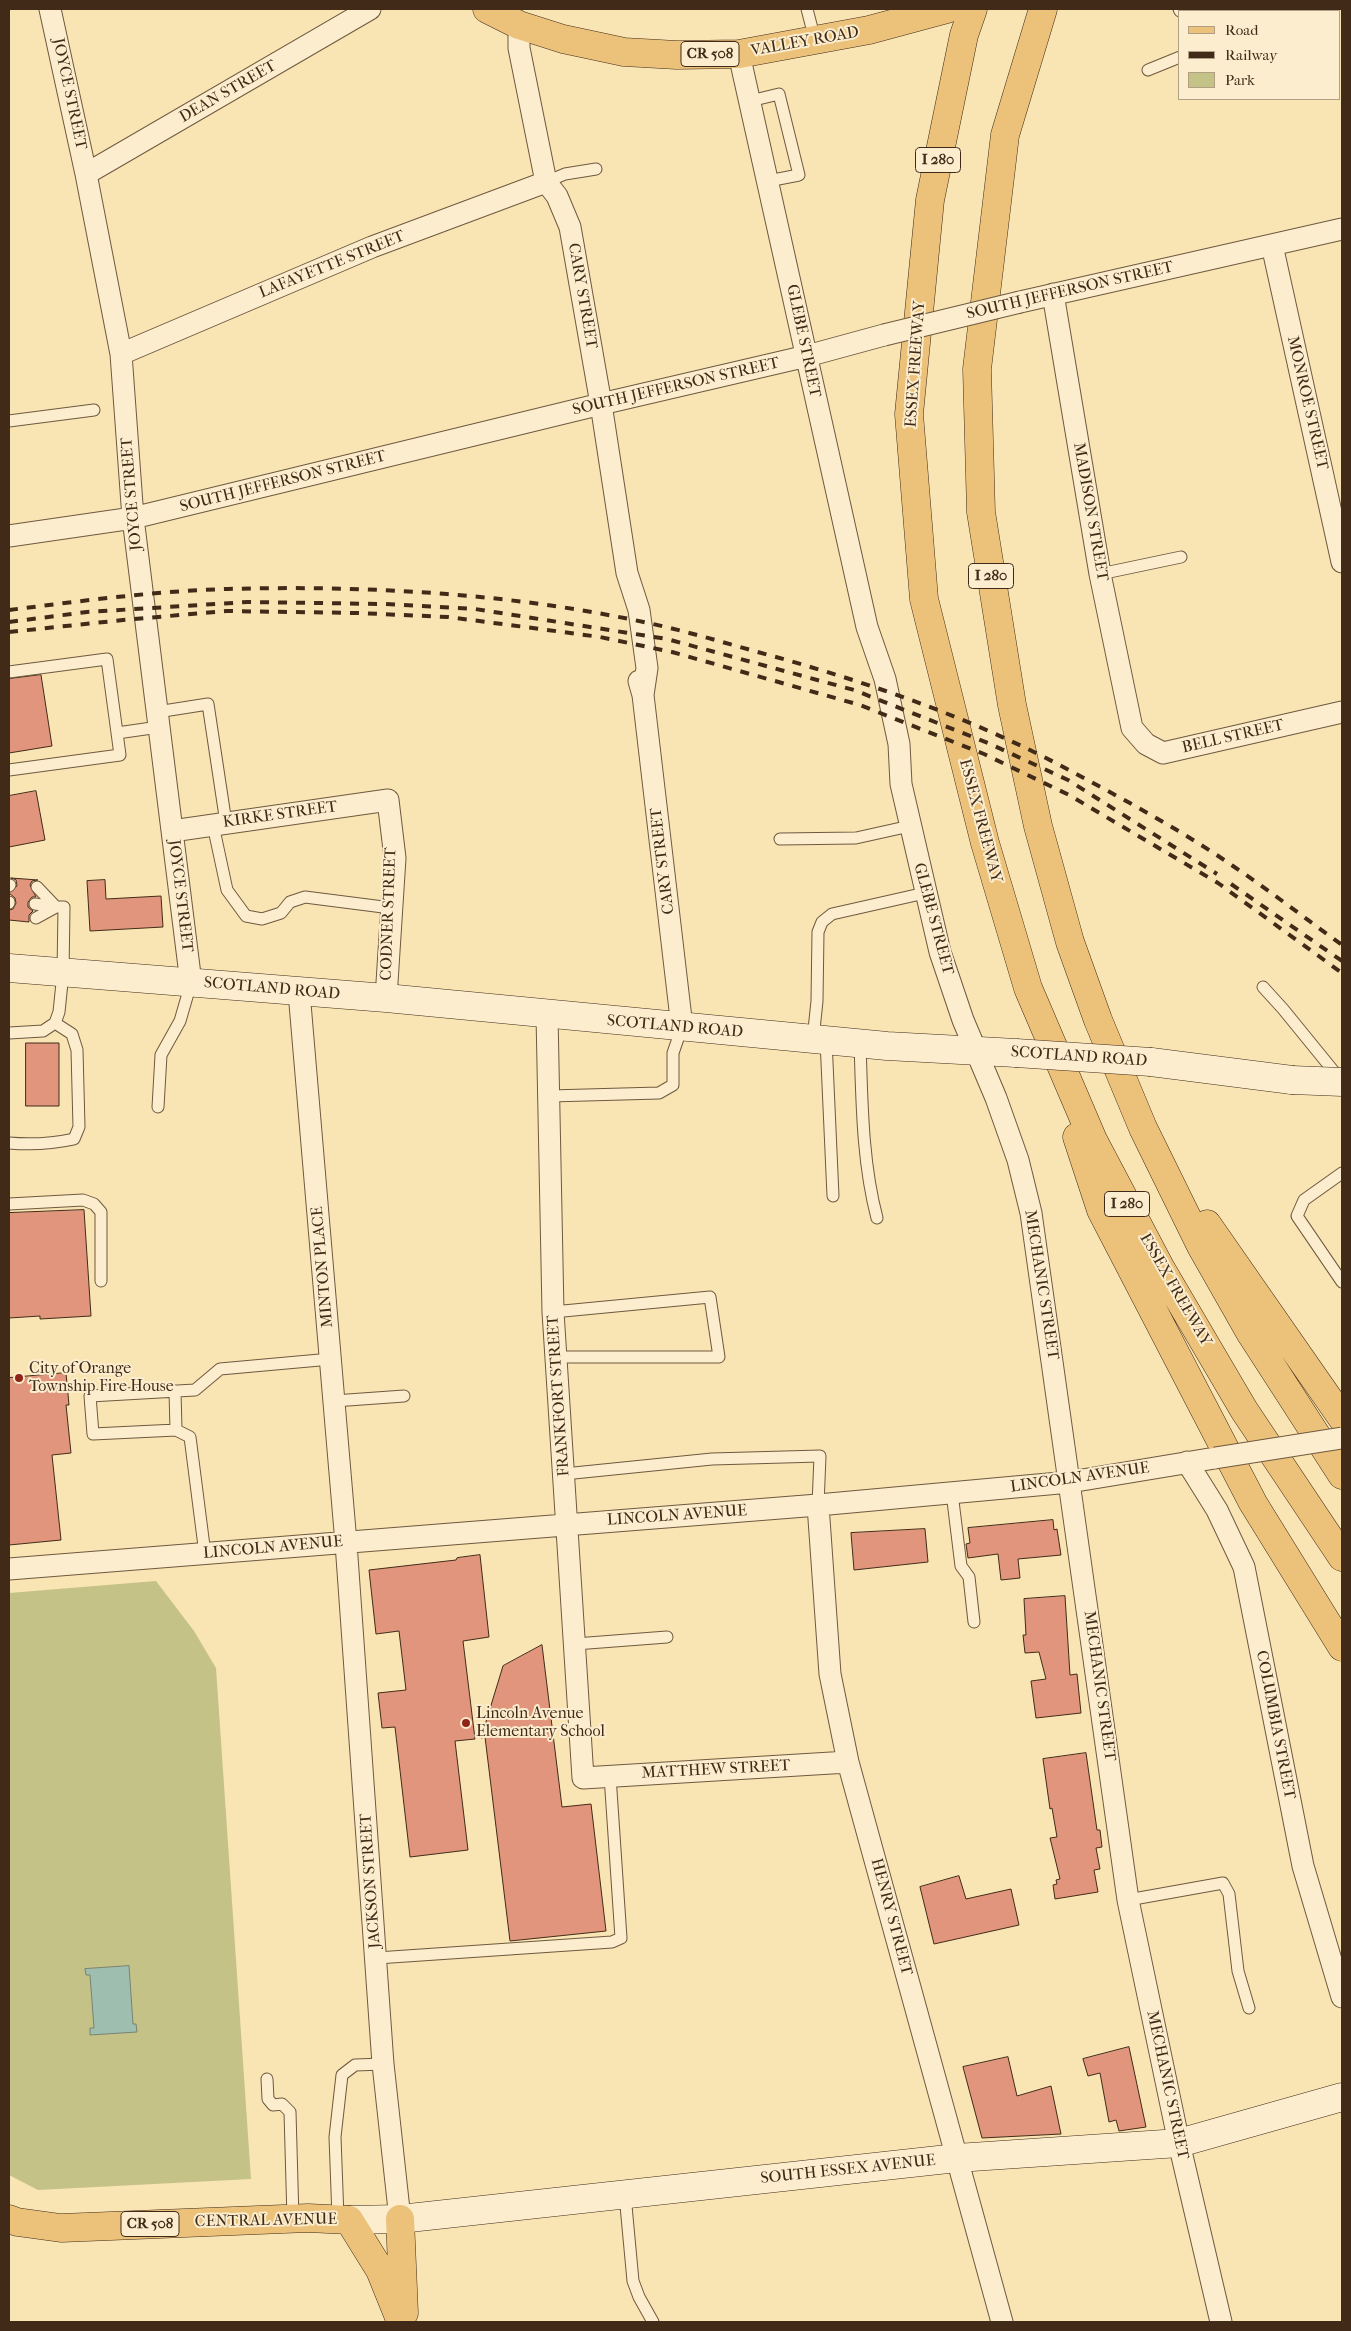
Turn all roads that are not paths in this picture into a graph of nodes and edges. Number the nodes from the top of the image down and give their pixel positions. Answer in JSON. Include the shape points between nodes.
{"nodes":[{"id":1,"x":50,"y":9,"type":"edge"},
{"id":2,"x":370,"y":9,"type":"edge"},
{"id":3,"x":487,"y":9,"type":"edge"},
{"id":4,"x":807,"y":9,"type":"edge"},
{"id":5,"x":967,"y":9,"type":"edge"},
{"id":6,"x":973,"y":9,"type":"edge"},
{"id":7,"x":1043,"y":9,"type":"edge"},
{"id":8,"x":941,"y":11,"type":"edge"},
{"id":9,"x":519,"y":25,"type":"junction"},
{"id":10,"x":964,"y":35,"type":"junction"},
{"id":11,"x":815,"y":40,"type":"junction"},
{"id":12,"x":739,"y":54,"type":"junction"},
{"id":13,"x":1178,"y":58,"type":"edge"},
{"id":14,"x":1148,"y":70,"type":"dead end"},
{"id":15,"x":750,"y":101,"type":"junction"},
{"id":16,"x":596,"y":169,"type":"dead end"},
{"id":17,"x":86,"y":174,"type":"junction"},
{"id":18,"x":546,"y":182,"type":"junction"},
{"id":19,"x":768,"y":182,"type":"junction"},
{"id":20,"x":1342,"y":229,"type":"edge"},
{"id":21,"x":1272,"y":245,"type":"junction"},
{"id":22,"x":1054,"y":294,"type":"junction"},
{"id":23,"x":121,"y":354,"type":"junction"},
{"id":24,"x":807,"y":356,"type":"junction"},
{"id":25,"x":601,"y":404,"type":"junction"},
{"id":26,"x":94,"y":410,"type":"dead end"},
{"id":27,"x":9,"y":421,"type":"edge"},
{"id":28,"x":133,"y":518,"type":"junction"},
{"id":29,"x":9,"y":536,"type":"edge"},
{"id":30,"x":1181,"y":557,"type":"dead end"},
{"id":31,"x":1342,"y":562,"type":"edge"},
{"id":32,"x":1100,"y":574,"type":"junction"},
{"id":33,"x":9,"y":672,"type":"edge"},
{"id":34,"x":1342,"y":712,"type":"edge"},
{"id":35,"x":158,"y":720,"type":"junction"},
{"id":36,"x":1132,"y":728,"type":"joint"},
{"id":37,"x":117,"y":733,"type":"junction"},
{"id":38,"x":9,"y":770,"type":"edge"},
{"id":39,"x":388,"y":800,"type":"joint"},
{"id":40,"x":220,"y":824,"type":"junction"},
{"id":41,"x":910,"y":826,"type":"junction"},
{"id":42,"x":172,"y":831,"type":"junction"},
{"id":43,"x":780,"y":839,"type":"dead end"},
{"id":44,"x":37,"y":887,"type":"dead end"},
{"id":45,"x":924,"y":893,"type":"junction"},
{"id":46,"x":35,"y":904,"type":"dead end"},
{"id":47,"x":56,"y":906,"type":"junction"},
{"id":48,"x":390,"y":908,"type":"junction"},
{"id":49,"x":36,"y":918,"type":"dead end"},
{"id":50,"x":9,"y":968,"type":"edge"},
{"id":51,"x":63,"y":973,"type":"junction"},
{"id":52,"x":191,"y":983,"type":"junction"},
{"id":53,"x":1262,"y":987,"type":"dead end"},
{"id":54,"x":1028,"y":988,"type":"junction"},
{"id":55,"x":299,"y":992,"type":"junction"},
{"id":56,"x":386,"y":998,"type":"junction"},
{"id":57,"x":547,"y":1015,"type":"junction"},
{"id":58,"x":55,"y":1023,"type":"junction"},
{"id":59,"x":682,"y":1027,"type":"junction"},
{"id":60,"x":9,"y":1033,"type":"edge"},
{"id":61,"x":820,"y":1040,"type":"junction"},
{"id":62,"x":860,"y":1043,"type":"junction"},
{"id":63,"x":976,"y":1051,"type":"junction"},
{"id":64,"x":1342,"y":1082,"type":"edge"},
{"id":65,"x":550,"y":1096,"type":"junction"},
{"id":66,"x":158,"y":1107,"type":"dead end"},
{"id":67,"x":1143,"y":1128,"type":"junction"},
{"id":68,"x":9,"y":1143,"type":"edge"},
{"id":69,"x":1342,"y":1172,"type":"edge"},
{"id":70,"x":833,"y":1196,"type":"dead end"},
{"id":71,"x":9,"y":1204,"type":"edge"},
{"id":72,"x":876,"y":1218,"type":"dead end"},
{"id":73,"x":101,"y":1281,"type":"dead end"},
{"id":74,"x":1342,"y":1282,"type":"edge"},
{"id":75,"x":553,"y":1312,"type":"junction"},
{"id":76,"x":556,"y":1356,"type":"junction"},
{"id":77,"x":330,"y":1359,"type":"junction"},
{"id":78,"x":176,"y":1391,"type":"junction"},
{"id":79,"x":404,"y":1396,"type":"dead end"},
{"id":80,"x":334,"y":1401,"type":"junction"},
{"id":81,"x":1342,"y":1418,"type":"edge"},
{"id":82,"x":176,"y":1430,"type":"junction"},
{"id":83,"x":1342,"y":1438,"type":"edge"},
{"id":84,"x":1187,"y":1462,"type":"junction"},
{"id":85,"x":564,"y":1474,"type":"junction"},
{"id":86,"x":1342,"y":1475,"type":"edge"},
{"id":87,"x":1070,"y":1482,"type":"junction"},
{"id":88,"x":952,"y":1493,"type":"junction"},
{"id":89,"x":818,"y":1505,"type":"junction"},
{"id":90,"x":568,"y":1524,"type":"junction"},
{"id":91,"x":346,"y":1542,"type":"junction"},
{"id":92,"x":205,"y":1554,"type":"junction"},
{"id":93,"x":1342,"y":1557,"type":"edge"},
{"id":94,"x":9,"y":1569,"type":"edge"},
{"id":95,"x":974,"y":1622,"type":"dead end"},
{"id":96,"x":667,"y":1637,"type":"dead end"},
{"id":97,"x":575,"y":1644,"type":"junction"},
{"id":98,"x":1342,"y":1647,"type":"edge"},
{"id":99,"x":848,"y":1762,"type":"junction"},
{"id":100,"x":610,"y":1776,"type":"junction"},
{"id":101,"x":583,"y":1778,"type":"joint"},
{"id":102,"x":1128,"y":1900,"type":"junction"},
{"id":103,"x":377,"y":1958,"type":"junction"},
{"id":104,"x":1342,"y":1997,"type":"edge"},
{"id":105,"x":1249,"y":2008,"type":"dead end"},
{"id":106,"x":383,"y":2064,"type":"junction"},
{"id":107,"x":267,"y":2079,"type":"dead end"},
{"id":108,"x":1342,"y":2097,"type":"edge"},
{"id":109,"x":1179,"y":2143,"type":"junction"},
{"id":110,"x":957,"y":2158,"type":"junction"},
{"id":111,"x":625,"y":2194,"type":"junction"},
{"id":112,"x":9,"y":2219,"type":"edge"},
{"id":113,"x":293,"y":2219,"type":"junction"},
{"id":114,"x":344,"y":2219,"type":"junction"},
{"id":115,"x":400,"y":2219,"type":"junction"},
{"id":116,"x":402,"y":2322,"type":"edge"},
{"id":117,"x":653,"y":2322,"type":"edge"},
{"id":118,"x":1002,"y":2322,"type":"edge"},
{"id":119,"x":1222,"y":2322,"type":"edge"}],
"edges":[{"from":1,"to":17,"type":"street","name":"JOYCE STREET"},
{"from":2,"to":17,"type":"street","name":"DEAN STREET"},
{"from":3,"to":9,"type":"main road","name":"VALLEY ROAD","number":"CR 508"},
{"from":4,"to":11,"type":"lane"},
{"from":5,"to":10,"type":"main road"},
{"from":6,"to":10,"type":"main road","name":"ESSEX FREEWAY","number":"I 280"},
{"from":7,"to":67,"type":"main road","number":"I 280","via":[[1005,135],[977,369],[981,512],[1012,705],[1038,826],[1070,942]]},
{"from":8,"to":11,"type":"main road","name":"VALLEY ROAD","number":"CR 508"},
{"from":9,"to":12,"type":"main road","name":"VALLEY ROAD","number":"CR 508","via":[[562,39],[624,52]]},
{"from":9,"to":18,"type":"street","name":"CARY STREET","via":[[519,48]]},
{"from":10,"to":54,"type":"main road","name":"ESSEX FREEWAY","number":"I 280","via":[[930,200],[909,414],[924,599],[985,843]]},
{"from":11,"to":12,"type":"main road","name":"VALLEY ROAD","number":"CR 508"},
{"from":12,"to":15,"type":"street","name":"GLEBE STREET"},
{"from":13,"to":14,"type":"lane"},
{"from":15,"to":19,"type":"street","name":"GLEBE STREET"},
{"from":15,"to":19,"type":"lane","via":[[779,94],[799,175]]},
{"from":16,"to":18,"type":"lane","via":[[566,174]]},
{"from":17,"to":23,"type":"street","name":"JOYCE STREET"},
{"from":18,"to":23,"type":"street","name":"LAFAYETTE STREET","via":[[372,247]]},
{"from":18,"to":25,"type":"street","name":"CARY STREET","via":[[557,196],[570,227]]},
{"from":19,"to":24,"type":"street","name":"GLEBE STREET"},
{"from":20,"to":21,"type":"street","name":"SOUTH JEFFERSON STREET"},
{"from":21,"to":22,"type":"street","name":"SOUTH JEFFERSON STREET"},
{"from":21,"to":31,"type":"street","name":"MONROE STREET"},
{"from":22,"to":24,"type":"street","name":"SOUTH JEFFERSON STREET","bridge":true},
{"from":22,"to":32,"type":"street","name":"MADISON STREET"},
{"from":23,"to":28,"type":"street","name":"JOYCE STREET"},
{"from":24,"to":25,"type":"street","name":"SOUTH JEFFERSON STREET"},
{"from":24,"to":41,"type":"street","name":"GLEBE STREET","via":[[867,628],[885,679],[899,744],[901,784]]},
{"from":25,"to":28,"type":"street","name":"SOUTH JEFFERSON STREET"},
{"from":25,"to":59,"type":"street","name":"CARY STREET","via":[[627,573],[626,610],[633,665],[643,695]]},
{"from":26,"to":27,"type":"lane"},
{"from":28,"to":29,"type":"street","name":"SOUTH JEFFERSON STREET"},
{"from":28,"to":35,"type":"street","name":"JOYCE STREET"},
{"from":30,"to":32,"type":"lane"},
{"from":32,"to":36,"type":"street","name":"MADISON STREET"},
{"from":33,"to":37,"type":"lane","via":[[107,659]]},
{"from":34,"to":36,"type":"street","name":"BELL STREET","via":[[1164,753],[1146,744]]},
{"from":35,"to":37,"type":"lane"},
{"from":35,"to":40,"type":"lane","via":[[208,704]]},
{"from":35,"to":42,"type":"street","name":"JOYCE STREET"},
{"from":37,"to":38,"type":"lane","via":[[120,755]]},
{"from":39,"to":40,"type":"street","name":"KIRKE STREET"},
{"from":39,"to":48,"type":"street","name":"CODNER STREET","via":[[395,858]]},
{"from":40,"to":42,"type":"street","name":"KIRKE STREET"},
{"from":40,"to":48,"type":"lane","via":[[227,890],[246,916],[262,919],[281,913],[290,902],[306,897]]},
{"from":41,"to":43,"type":"lane","via":[[856,838]]},
{"from":41,"to":45,"type":"street","name":"GLEBE STREET"},
{"from":42,"to":52,"type":"street","name":"JOYCE STREET"},
{"from":44,"to":47,"type":"lane"},
{"from":45,"to":61,"type":"lane","via":[[832,914],[822,922],[818,932]]},
{"from":45,"to":63,"type":"street","name":"GLEBE STREET","via":[[940,952]]},
{"from":46,"to":47,"type":"lane"},
{"from":47,"to":49,"type":"lane"},
{"from":47,"to":51,"type":"lane","via":[[64,907]]},
{"from":48,"to":56,"type":"street","name":"CODNER STREET"},
{"from":50,"to":51,"type":"main road","name":"SCOTLAND ROAD"},
{"from":51,"to":52,"type":"main road","name":"SCOTLAND ROAD"},
{"from":51,"to":58,"type":"lane"},
{"from":52,"to":55,"type":"main road","name":"SCOTLAND ROAD"},
{"from":52,"to":66,"type":"lane","via":[[180,1021],[160,1055]]},
{"from":53,"to":64,"type":"lane"},
{"from":54,"to":93,"type":"main road","name":"ESSEX FREEWAY","number":"I 280","via":[[1093,1140],[1160,1267],[1244,1410]]},
{"from":54,"to":98,"type":"main road","via":[[1101,1210],[1253,1503]]},
{"from":55,"to":56,"type":"main road","name":"SCOTLAND ROAD"},
{"from":55,"to":77,"type":"street","name":"MINTON PLACE"},
{"from":56,"to":57,"type":"main road","name":"SCOTLAND ROAD"},
{"from":57,"to":59,"type":"main road","name":"SCOTLAND ROAD"},
{"from":57,"to":65,"type":"street","name":"FRANKFORT STREET"},
{"from":58,"to":60,"type":"lane","via":[[43,1031]]},
{"from":58,"to":68,"type":"lane","via":[[72,1034],[77,1050],[79,1127],[74,1138],[61,1142],[40,1145]]},
{"from":59,"to":61,"type":"main road","name":"SCOTLAND ROAD"},
{"from":59,"to":65,"type":"lane","via":[[673,1054],[673,1085],[659,1093]]},
{"from":61,"to":62,"type":"main road","name":"SCOTLAND ROAD"},
{"from":61,"to":70,"type":"lane"},
{"from":62,"to":63,"type":"main road","name":"SCOTLAND ROAD"},
{"from":62,"to":72,"type":"lane","via":[[862,1105],[870,1191]]},
{"from":63,"to":64,"type":"main road","name":"SCOTLAND ROAD","bridge":true,"via":[[1151,1062],[1292,1080]]},
{"from":63,"to":87,"type":"street","name":"MECHANIC STREET","via":[[1018,1160],[1031,1213]]},
{"from":65,"to":75,"type":"street","name":"FRANKFORT STREET"},
{"from":67,"to":81,"type":"main road"},
{"from":67,"to":86,"type":"main road","number":"I 280","via":[[1201,1246],[1246,1326]]},
{"from":69,"to":74,"type":"lane","via":[[1304,1200],[1297,1216]]},
{"from":71,"to":73,"type":"lane","via":[[83,1200],[94,1204],[101,1212]]},
{"from":75,"to":76,"type":"street","name":"FRANKFORT STREET"},
{"from":75,"to":76,"type":"lane","via":[[710,1297],[719,1357]]},
{"from":76,"to":85,"type":"street","name":"FRANKFORT STREET"},
{"from":77,"to":78,"type":"lane","via":[[220,1369],[195,1390]]},
{"from":77,"to":80,"type":"street","name":"MINTON PLACE"},
{"from":78,"to":82,"type":"lane"},
{"from":78,"to":82,"type":"lane","via":[[90,1396],[93,1434]]},
{"from":79,"to":80,"type":"lane"},
{"from":80,"to":91,"type":"street","name":"MINTON PLACE"},
{"from":82,"to":92,"type":"lane","via":[[190,1437]]},
{"from":83,"to":84,"type":"street","name":"LINCOLN AVENUE","bridge":true},
{"from":84,"to":87,"type":"street","name":"LINCOLN AVENUE"},
{"from":84,"to":104,"type":"street","name":"COLUMBIA STREET","via":[[1217,1510],[1244,1567],[1303,1866]]},
{"from":85,"to":89,"type":"lane","via":[[712,1460],[820,1456]]},
{"from":85,"to":90,"type":"street","name":"FRANKFORT STREET"},
{"from":87,"to":88,"type":"street","name":"LINCOLN AVENUE"},
{"from":87,"to":102,"type":"street","name":"MECHANIC STREET"},
{"from":88,"to":89,"type":"street","name":"LINCOLN AVENUE"},
{"from":88,"to":95,"type":"lane","via":[[961,1566],[969,1577]]},
{"from":89,"to":90,"type":"street","name":"LINCOLN AVENUE"},
{"from":89,"to":99,"type":"street","name":"HENRY STREET","via":[[830,1674]]},
{"from":90,"to":91,"type":"street","name":"LINCOLN AVENUE"},
{"from":90,"to":97,"type":"street","name":"FRANKFORT STREET"},
{"from":91,"to":92,"type":"street","name":"LINCOLN AVENUE"},
{"from":91,"to":103,"type":"street","name":"JACKSON STREET"},
{"from":92,"to":94,"type":"street","name":"LINCOLN AVENUE"},
{"from":96,"to":97,"type":"lane"},
{"from":97,"to":101,"type":"street","name":"FRANKFORT STREET"},
{"from":99,"to":100,"type":"street","name":"MATTHEW STREET"},
{"from":99,"to":110,"type":"street","name":"HENRY STREET"},
{"from":100,"to":101,"type":"street","name":"MATTHEW STREET"},
{"from":100,"to":103,"type":"lane","via":[[621,1938],[612,1942]]},
{"from":102,"to":105,"type":"lane","via":[[1223,1883],[1228,1894],[1238,1971]]},
{"from":102,"to":109,"type":"street","name":"MECHANIC STREET"},
{"from":103,"to":106,"type":"street","name":"JACKSON STREET"},
{"from":106,"to":114,"type":"lane","via":[[355,2065],[342,2075],[335,2137]]},
{"from":106,"to":115,"type":"street","name":"JACKSON STREET"},
{"from":107,"to":113,"type":"lane","via":[[268,2099],[273,2105],[282,2104],[290,2112]]},
{"from":108,"to":109,"type":"main road","name":"SOUTH ESSEX AVENUE"},
{"from":109,"to":110,"type":"main road","name":"SOUTH ESSEX AVENUE"},
{"from":109,"to":119,"type":"street","name":"MECHANIC STREET"},
{"from":110,"to":111,"type":"main road","name":"SOUTH ESSEX AVENUE"},
{"from":110,"to":118,"type":"street","name":"HENRY STREET"},
{"from":111,"to":115,"type":"main road","name":"SOUTH ESSEX AVENUE"},
{"from":111,"to":117,"type":"lane","via":[[633,2281]]},
{"from":112,"to":113,"type":"main road","name":"CENTRAL AVENUE","number":"CR 508","via":[[61,2228]]},
{"from":113,"to":114,"type":"main road","name":"CENTRAL AVENUE","number":"CR 508"},
{"from":114,"to":115,"type":"main road","name":"SOUTH ESSEX AVENUE"},
{"from":114,"to":116,"type":"main road","name":"CENTRAL AVENUE","via":[[380,2270]]},
{"from":115,"to":116,"type":"main road"}]}
